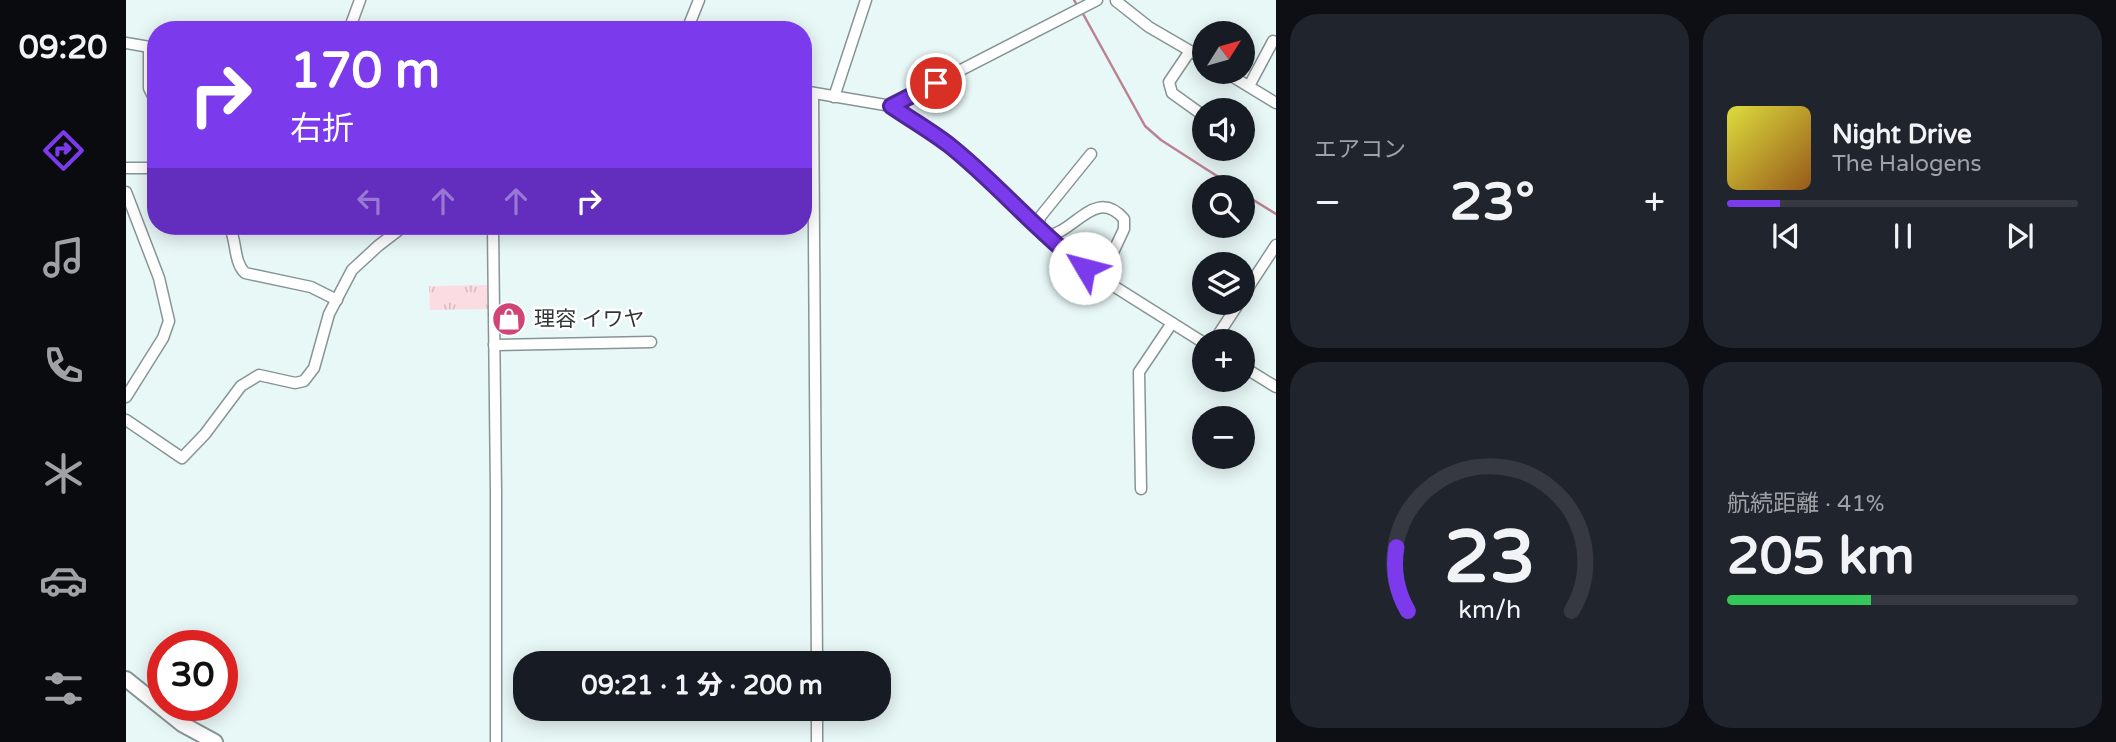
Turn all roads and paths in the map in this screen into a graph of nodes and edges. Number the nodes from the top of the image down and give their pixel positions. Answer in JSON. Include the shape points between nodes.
{"nodes":[{"id":1,"x":360,"y":0,"type":"edge"},
{"id":2,"x":699,"y":0,"type":"edge"},
{"id":3,"x":866,"y":0,"type":"edge"},
{"id":4,"x":1106,"y":0,"type":"edge"},
{"id":5,"x":1119,"y":0,"type":"edge"},
{"id":6,"x":1085,"y":5,"type":"edge"},
{"id":7,"x":352,"y":21,"type":"edge"},
{"id":8,"x":691,"y":21,"type":"edge"},
{"id":9,"x":1273,"y":41,"type":"dead end"},
{"id":10,"x":126,"y":43,"type":"edge"},
{"id":11,"x":147,"y":47,"type":"edge"},
{"id":12,"x":1190,"y":51,"type":"joint"},
{"id":13,"x":1246,"y":84,"type":"edge"},
{"id":14,"x":1249,"y":86,"type":"junction"},
{"id":15,"x":812,"y":93,"type":"edge"},
{"id":16,"x":834,"y":97,"type":"junction"},
{"id":17,"x":1276,"y":103,"type":"edge"},
{"id":18,"x":891,"y":106,"type":"junction"},
{"id":19,"x":1192,"y":107,"type":"edge"},
{"id":20,"x":1091,"y":154,"type":"dead end"},
{"id":21,"x":126,"y":168,"type":"edge"},
{"id":22,"x":147,"y":168,"type":"edge"},
{"id":23,"x":126,"y":192,"type":"edge"},
{"id":24,"x":1038,"y":228,"type":"junction"},
{"id":25,"x":234,"y":235,"type":"edge"},
{"id":26,"x":392,"y":235,"type":"edge"},
{"id":27,"x":493,"y":235,"type":"edge"},
{"id":28,"x":810,"y":235,"type":"edge"},
{"id":29,"x":1046,"y":236,"type":"junction"},
{"id":30,"x":1276,"y":245,"type":"edge"},
{"id":31,"x":1255,"y":277,"type":"edge"},
{"id":32,"x":1101,"y":278,"type":"junction"},
{"id":33,"x":337,"y":300,"type":"junction"},
{"id":34,"x":1172,"y":323,"type":"junction"},
{"id":35,"x":1192,"y":336,"type":"edge"},
{"id":36,"x":651,"y":342,"type":"dead end"},
{"id":37,"x":494,"y":345,"type":"junction"},
{"id":38,"x":1255,"y":374,"type":"edge"},
{"id":39,"x":1276,"y":387,"type":"edge"},
{"id":40,"x":126,"y":397,"type":"edge"},
{"id":41,"x":126,"y":421,"type":"edge"},
{"id":42,"x":1141,"y":489,"type":"dead end"},
{"id":43,"x":817,"y":651,"type":"edge"},
{"id":44,"x":126,"y":679,"type":"edge"},
{"id":45,"x":817,"y":721,"type":"edge"},
{"id":46,"x":215,"y":742,"type":"edge"},
{"id":47,"x":496,"y":742,"type":"edge"},
{"id":48,"x":817,"y":742,"type":"edge"}],
"edges":[{"from":1,"to":7,"type":"street"},
{"from":2,"to":8,"type":"street"},
{"from":3,"to":16,"type":"street"},
{"from":4,"to":5,"type":"street"},
{"from":5,"to":12,"type":"street","via":[[1149,26]]},
{"from":6,"to":18,"type":"street"},
{"from":9,"to":14,"type":"street"},
{"from":10,"to":11,"type":"street"},
{"from":12,"to":19,"type":"street","via":[[1169,87]]},
{"from":13,"to":14,"type":"street"},
{"from":14,"to":17,"type":"street"},
{"from":15,"to":16,"type":"street"},
{"from":16,"to":18,"type":"street"},
{"from":18,"to":24,"type":"street","via":[[947,144]]},
{"from":20,"to":24,"type":"street","via":[[1040,217]]},
{"from":21,"to":22,"type":"street"},
{"from":23,"to":40,"type":"street","via":[[159,278],[169,321]]},
{"from":24,"to":29,"type":"street"},
{"from":25,"to":33,"type":"street","via":[[245,273],[312,287]]},
{"from":26,"to":33,"type":"street","via":[[352,270]]},
{"from":27,"to":37,"type":"street"},
{"from":28,"to":43,"type":"street"},
{"from":29,"to":32,"type":"street"},
{"from":29,"to":32,"type":"street","via":[[1064,230],[1094,209],[1116,210],[1124,219],[1124,229]]},
{"from":30,"to":31,"type":"street"},
{"from":32,"to":34,"type":"street"},
{"from":33,"to":41,"type":"street","via":[[314,368],[304,381],[259,375],[241,386],[182,458]]},
{"from":34,"to":35,"type":"street"},
{"from":34,"to":42,"type":"street","via":[[1139,372]]},
{"from":36,"to":37,"type":"street"},
{"from":37,"to":47,"type":"street"},
{"from":38,"to":39,"type":"street"},
{"from":44,"to":46,"type":"main road","via":[[182,724]]},
{"from":45,"to":48,"type":"street"}]}
